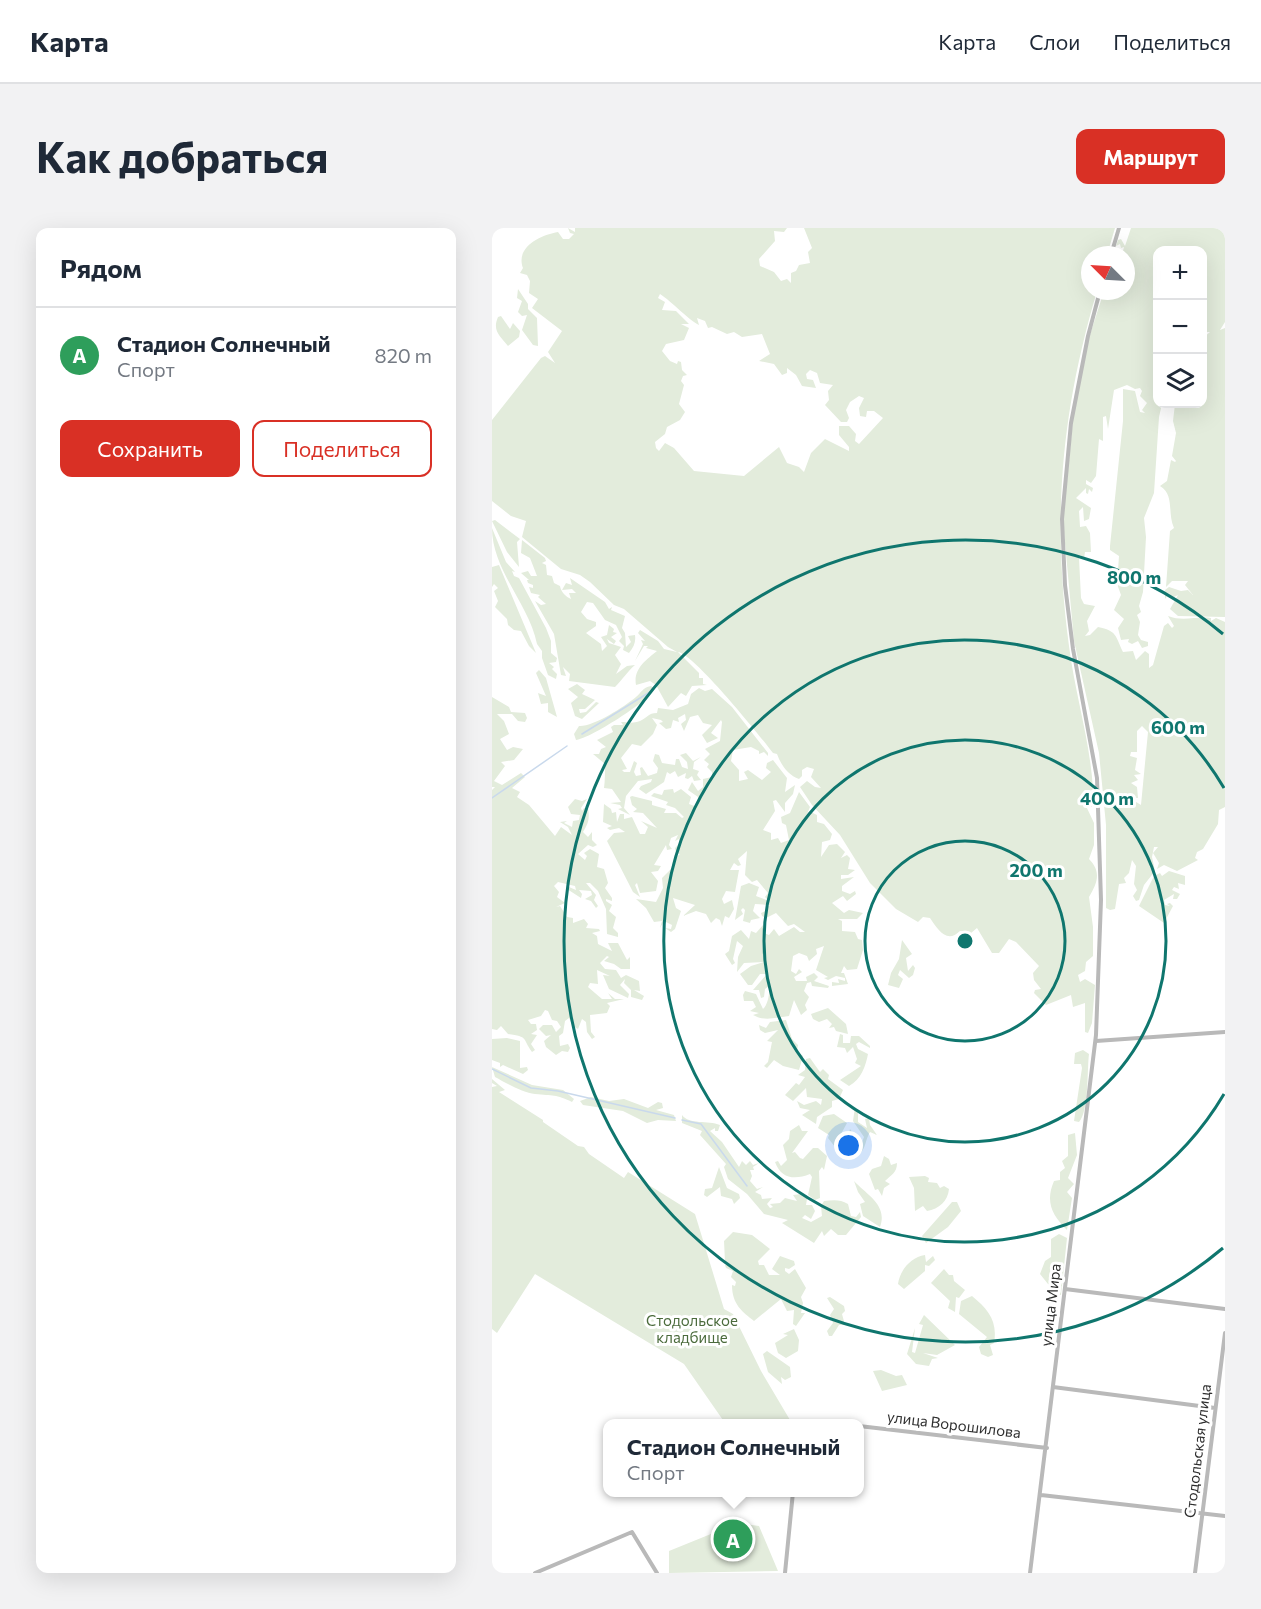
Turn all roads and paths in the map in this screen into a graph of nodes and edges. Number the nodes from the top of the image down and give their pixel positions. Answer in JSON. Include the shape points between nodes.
{"nodes":[{"id":1,"x":1119,"y":228,"type":"edge"},
{"id":2,"x":1114,"y":246,"type":"edge"},
{"id":3,"x":1098,"y":300,"type":"edge"},
{"id":4,"x":1225,"y":1032,"type":"edge"},
{"id":5,"x":1096,"y":1041,"type":"junction"},
{"id":6,"x":1065,"y":1289,"type":"junction"},
{"id":7,"x":1225,"y":1309,"type":"edge"},
{"id":8,"x":1225,"y":1333,"type":"edge"},
{"id":9,"x":1053,"y":1387,"type":"junction"},
{"id":10,"x":1215,"y":1408,"type":"junction"},
{"id":11,"x":864,"y":1427,"type":"edge"},
{"id":12,"x":1047,"y":1448,"type":"junction"},
{"id":13,"x":1041,"y":1495,"type":"junction"},
{"id":14,"x":793,"y":1497,"type":"edge"},
{"id":15,"x":1202,"y":1513,"type":"junction"},
{"id":16,"x":1225,"y":1516,"type":"edge"},
{"id":17,"x":534,"y":1573,"type":"edge"},
{"id":18,"x":657,"y":1573,"type":"edge"},
{"id":19,"x":785,"y":1573,"type":"edge"},
{"id":20,"x":1030,"y":1573,"type":"edge"},
{"id":21,"x":1195,"y":1573,"type":"edge"}],
"edges":[{"from":1,"to":2,"type":"street"},
{"from":3,"to":5,"type":"street","name":"улица Мира","via":[[1072,414],[1062,509],[1073,649],[1095,758],[1098,794],[1101,900]]},
{"from":4,"to":5,"type":"street"},
{"from":5,"to":6,"type":"street","name":"улица Мира"},
{"from":6,"to":7,"type":"street"},
{"from":6,"to":9,"type":"street","name":"улица Мира"},
{"from":8,"to":10,"type":"street","name":"Стодольская улица"},
{"from":9,"to":10,"type":"street"},
{"from":9,"to":12,"type":"street","name":"улица Мира"},
{"from":10,"to":15,"type":"street","name":"Стодольская улица"},
{"from":11,"to":12,"type":"street","name":"улица Ворошилова"},
{"from":12,"to":13,"type":"street","name":"улица Мира"},
{"from":13,"to":15,"type":"street"},
{"from":13,"to":20,"type":"street","name":"улица Мира"},
{"from":14,"to":19,"type":"street"},
{"from":15,"to":16,"type":"street"},
{"from":15,"to":21,"type":"street","name":"Стодольская улица"},
{"from":17,"to":18,"type":"street","via":[[632,1532]]}]}
